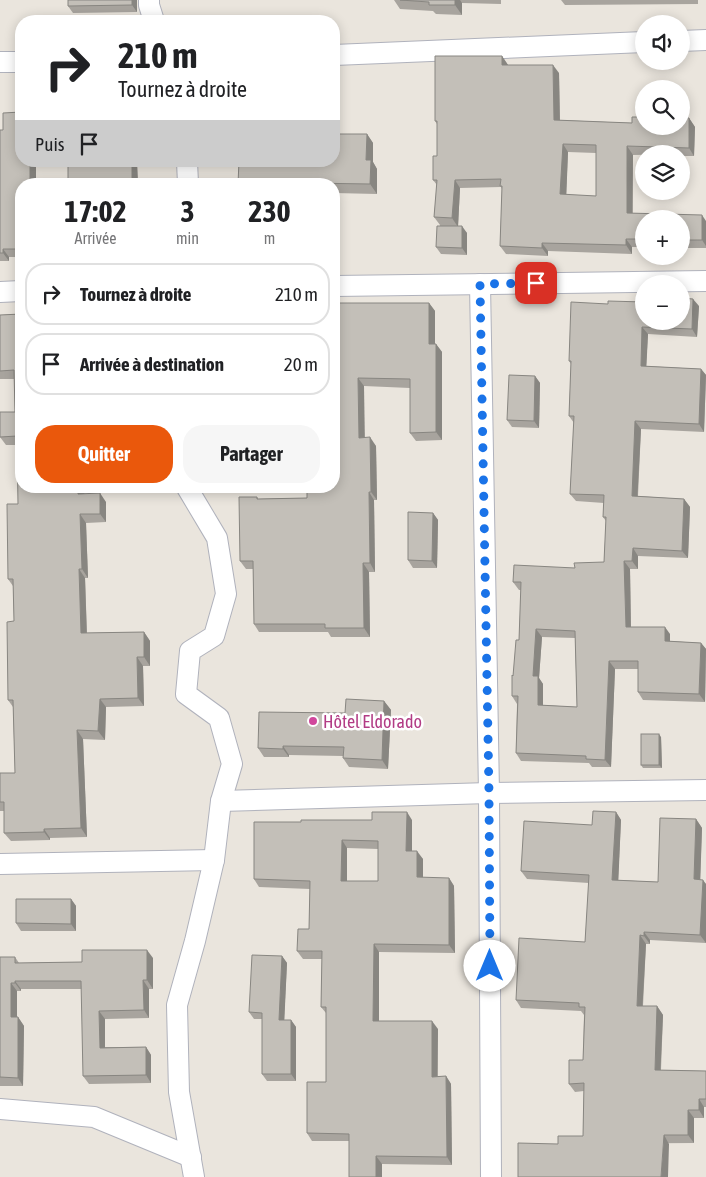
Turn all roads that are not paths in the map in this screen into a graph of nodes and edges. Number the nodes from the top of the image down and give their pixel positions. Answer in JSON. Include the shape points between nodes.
{"nodes":[{"id":1,"x":149,"y":0,"type":"edge"},
{"id":2,"x":152,"y":15,"type":"edge"},
{"id":3,"x":706,"y":40,"type":"edge"},
{"id":4,"x":690,"y":41,"type":"edge"},
{"id":5,"x":635,"y":42,"type":"edge"},
{"id":6,"x":340,"y":55,"type":"edge"},
{"id":7,"x":0,"y":62,"type":"edge"},
{"id":8,"x":15,"y":62,"type":"edge"},
{"id":9,"x":706,"y":280,"type":"edge"},
{"id":10,"x":480,"y":284,"type":"junction"},
{"id":11,"x":340,"y":286,"type":"edge"},
{"id":12,"x":15,"y":291,"type":"edge"},
{"id":13,"x":0,"y":292,"type":"edge"},
{"id":14,"x":190,"y":493,"type":"edge"},
{"id":15,"x":706,"y":790,"type":"edge"},
{"id":16,"x":489,"y":793,"type":"junction"},
{"id":17,"x":221,"y":801,"type":"junction"},
{"id":18,"x":214,"y":860,"type":"junction"},
{"id":19,"x":0,"y":864,"type":"edge"},
{"id":20,"x":0,"y":1109,"type":"edge"},
{"id":21,"x":191,"y":1157,"type":"junction"},
{"id":22,"x":194,"y":1177,"type":"edge"},
{"id":23,"x":491,"y":1177,"type":"edge"}],
"edges":[{"from":1,"to":2,"type":"street"},
{"from":3,"to":4,"type":"street"},
{"from":5,"to":6,"type":"street"},
{"from":7,"to":8,"type":"street"},
{"from":9,"to":10,"type":"street"},
{"from":10,"to":11,"type":"street"},
{"from":10,"to":16,"type":"street"},
{"from":12,"to":13,"type":"street"},
{"from":14,"to":17,"type":"street","via":[[217,538],[226,594],[214,636],[190,651],[186,694],[219,718],[232,764]]},
{"from":15,"to":16,"type":"street"},
{"from":16,"to":17,"type":"street"},
{"from":16,"to":23,"type":"street"},
{"from":17,"to":18,"type":"street"},
{"from":18,"to":19,"type":"street"},
{"from":18,"to":21,"type":"street","via":[[177,1006],[179,1092]]},
{"from":20,"to":21,"type":"street","via":[[94,1117]]},
{"from":21,"to":22,"type":"street"}]}
